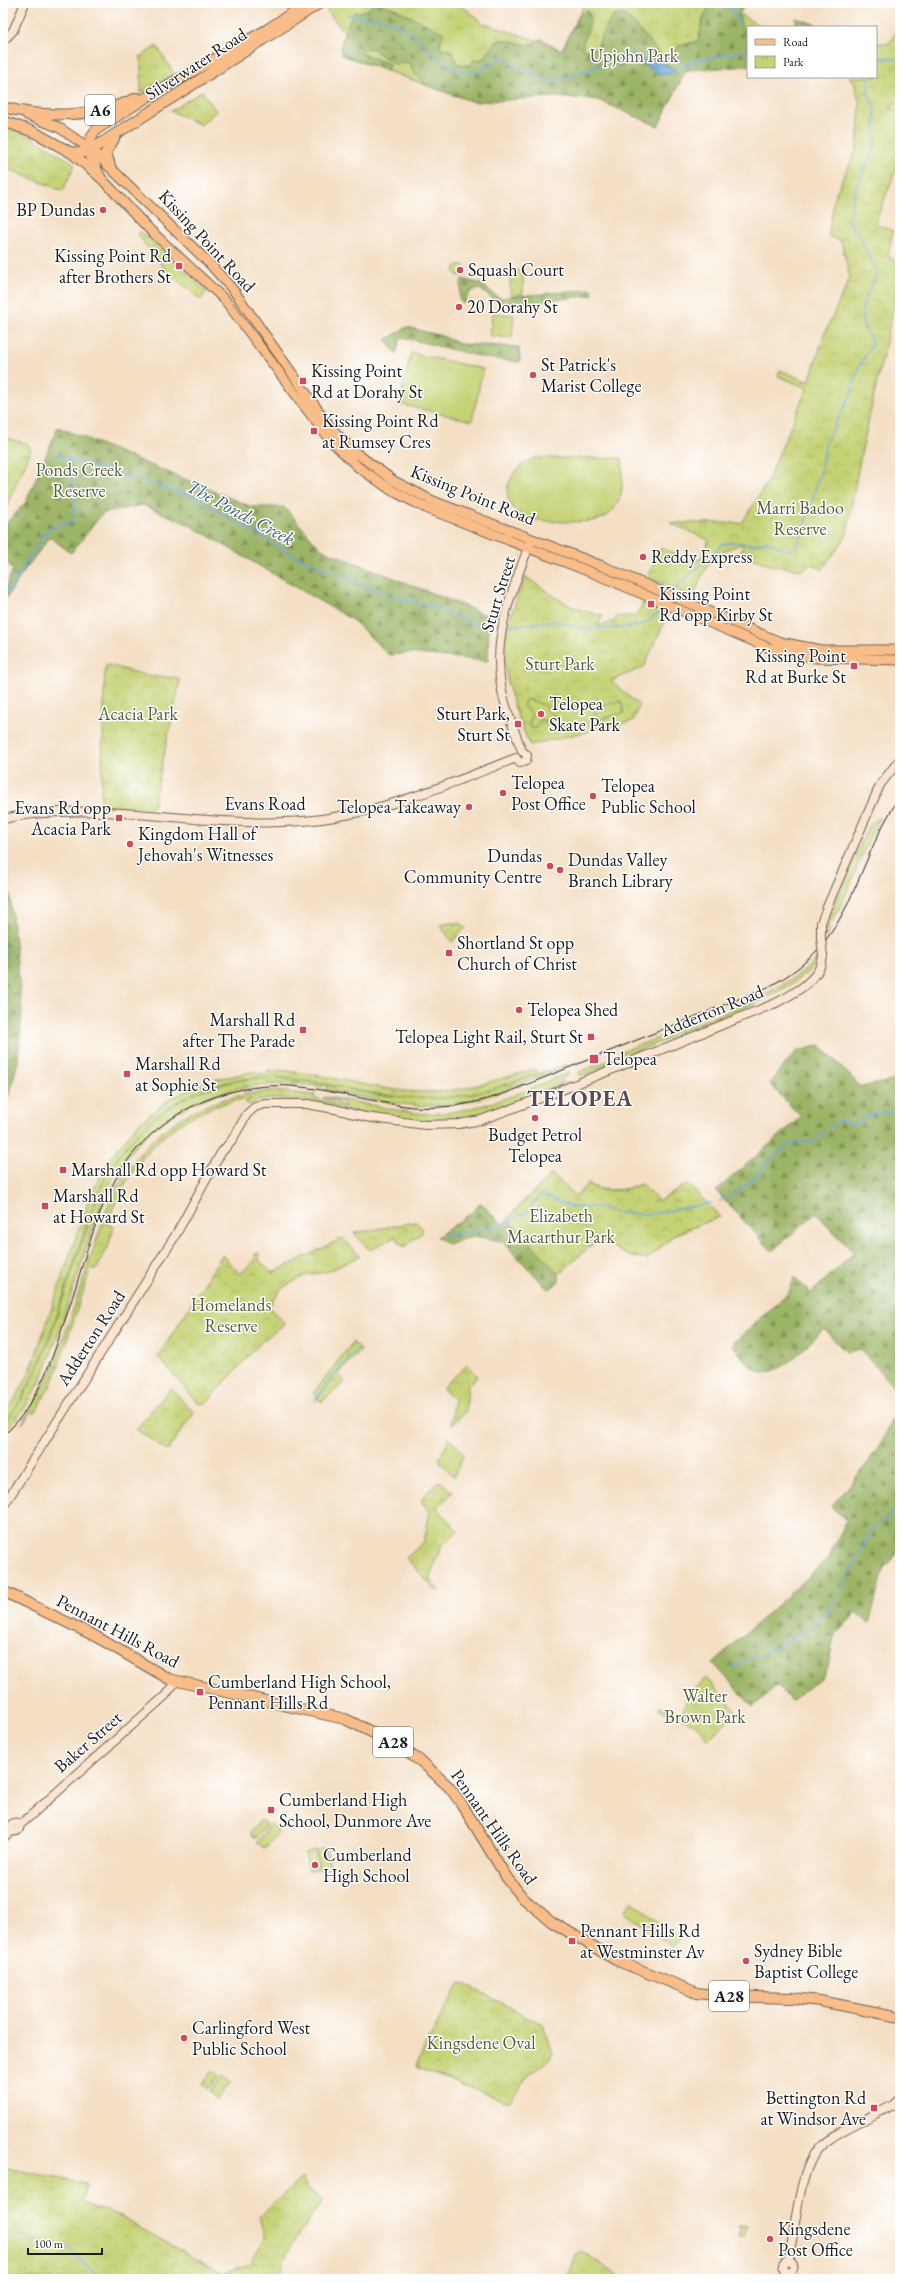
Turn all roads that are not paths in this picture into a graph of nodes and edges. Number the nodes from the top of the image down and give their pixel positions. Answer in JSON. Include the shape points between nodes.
{"nodes":[{"id":1,"x":25,"y":3,"type":"edge"},
{"id":2,"x":307,"y":3,"type":"edge"},
{"id":3,"x":320,"y":3,"type":"edge"},
{"id":4,"x":3,"y":41,"type":"edge"},
{"id":5,"x":177,"y":80,"type":"junction"},
{"id":6,"x":3,"y":107,"type":"edge"},
{"id":7,"x":18,"y":112,"type":"junction"},
{"id":8,"x":3,"y":121,"type":"edge"},
{"id":9,"x":119,"y":133,"type":"junction"},
{"id":10,"x":90,"y":149,"type":"junction"},
{"id":11,"x":70,"y":152,"type":"junction"},
{"id":12,"x":110,"y":166,"type":"junction"},
{"id":13,"x":100,"y":177,"type":"junction"},
{"id":14,"x":532,"y":538,"type":"junction"},
{"id":15,"x":529,"y":548,"type":"junction"},
{"id":16,"x":900,"y":650,"type":"edge"},
{"id":17,"x":900,"y":660,"type":"edge"},
{"id":18,"x":519,"y":754,"type":"joint"},
{"id":19,"x":900,"y":758,"type":"edge"},
{"id":20,"x":3,"y":818,"type":"edge"},
{"id":21,"x":3,"y":1507,"type":"edge"},
{"id":22,"x":3,"y":1591,"type":"edge"},
{"id":23,"x":176,"y":1681,"type":"junction"},
{"id":24,"x":3,"y":1839,"type":"edge"},
{"id":25,"x":900,"y":2017,"type":"edge"},
{"id":26,"x":900,"y":2098,"type":"edge"},
{"id":27,"x":787,"y":2276,"type":"edge"}],
"edges":[{"from":1,"to":4,"type":"main road","via":[[13,31]]},
{"from":2,"to":5,"type":"highway","name":"Silverwater Road","number":"A6","via":[[268,29]]},
{"from":3,"to":9,"type":"highway","name":"Silverwater Road","number":"A6"},
{"from":5,"to":7,"type":"highway","name":"Silverwater Road","number":"A6","via":[[114,107],[75,114]]},
{"from":5,"to":10,"type":"highway","name":"Silverwater Road","number":"A6","via":[[101,125],[93,133]]},
{"from":6,"to":7,"type":"highway","name":"Kissing Point Road","number":"A6"},
{"from":7,"to":10,"type":"main road","name":"Kissing Point Road","via":[[49,123]]},
{"from":8,"to":11,"type":"highway","name":"Kissing Point Road","via":[[34,132]]},
{"from":9,"to":10,"type":"highway","name":"Silverwater Road","number":"A6"},
{"from":9,"to":12,"type":"highway","via":[[108,147],[106,155]]},
{"from":10,"to":11,"type":"highway","name":"Silverwater Road","number":"A6","via":[[79,153]]},
{"from":10,"to":12,"type":"main road","name":"Kissing Point Road"},
{"from":10,"to":13,"type":"highway","number":"A6"},
{"from":11,"to":13,"type":"main road","name":"Kissing Point Road"},
{"from":12,"to":14,"type":"main road","name":"Kissing Point Road","via":[[224,279],[322,417],[356,453],[394,481],[416,493]]},
{"from":13,"to":15,"type":"main road","name":"Kissing Point Road","via":[[145,225],[225,300],[322,431],[351,461],[382,485],[412,501]]},
{"from":14,"to":15,"type":"main road","name":"Sturt Street"},
{"from":14,"to":16,"type":"main road","name":"Kissing Point Road","via":[[780,642],[821,650]]},
{"from":15,"to":17,"type":"main road","name":"Kissing Point Road","via":[[605,577],[778,651],[816,658]]},
{"from":15,"to":18,"type":"main road","name":"Sturt Street","via":[[504,616],[499,654],[502,691]]},
{"from":18,"to":20,"type":"main road","name":"Evans Road","via":[[385,807],[307,821],[263,823],[92,812]]},
{"from":19,"to":21,"type":"main road","name":"Adderton Road","bridge":true,"via":[[880,785],[829,902],[821,924],[823,956],[820,968],[815,976],[776,1003],[500,1114],[459,1124],[410,1124],[307,1104],[274,1103],[255,1107],[247,1114],[226,1156]]},
{"from":22,"to":23,"type":"highway","name":"Pennant Hills Road","number":"A28","via":[[95,1636]]},
{"from":23,"to":24,"type":"main road","name":"Baker Street","via":[[165,1696],[20,1825],[16,1822],[12,1824],[12,1831]]},
{"from":23,"to":25,"type":"highway","name":"Pennant Hills Road","number":"A28","via":[[344,1719],[404,1749],[431,1769],[449,1787],[507,1878],[523,1898],[552,1922],[616,1960],[696,1993],[820,2001]]},
{"from":26,"to":27,"type":"main road","via":[[893,2105],[832,2138],[814,2154],[805,2174],[788,2261],[793,2267]]}]}
